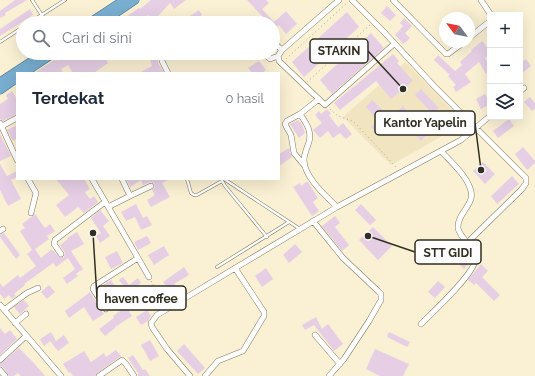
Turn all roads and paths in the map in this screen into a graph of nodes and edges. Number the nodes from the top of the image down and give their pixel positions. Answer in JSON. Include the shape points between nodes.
{"nodes":[{"id":1,"x":32,"y":0,"type":"edge"},
{"id":2,"x":65,"y":0,"type":"edge"},
{"id":3,"x":124,"y":0,"type":"edge"},
{"id":4,"x":134,"y":0,"type":"edge"},
{"id":5,"x":339,"y":0,"type":"edge"},
{"id":6,"x":351,"y":0,"type":"edge"},
{"id":7,"x":393,"y":0,"type":"edge"},
{"id":8,"x":481,"y":0,"type":"edge"},
{"id":9,"x":489,"y":12,"type":"edge"},
{"id":10,"x":42,"y":15,"type":"joint"},
{"id":11,"x":100,"y":16,"type":"edge"},
{"id":12,"x":110,"y":16,"type":"edge"},
{"id":13,"x":374,"y":22,"type":"junction"},
{"id":14,"x":487,"y":23,"type":"edge"},
{"id":15,"x":16,"y":32,"type":"edge"},
{"id":16,"x":475,"y":33,"type":"edge"},
{"id":17,"x":0,"y":42,"type":"edge"},
{"id":18,"x":394,"y":44,"type":"junction"},
{"id":19,"x":439,"y":47,"type":"edge"},
{"id":20,"x":440,"y":48,"type":"edge"},
{"id":21,"x":456,"y":48,"type":"edge"},
{"id":22,"x":282,"y":50,"type":"joint"},
{"id":23,"x":280,"y":53,"type":"edge"},
{"id":24,"x":33,"y":60,"type":"edge"},
{"id":25,"x":44,"y":60,"type":"edge"},
{"id":26,"x":279,"y":60,"type":"edge"},
{"id":27,"x":162,"y":61,"type":"dead end"},
{"id":28,"x":281,"y":64,"type":"junction"},
{"id":29,"x":26,"y":72,"type":"edge"},
{"id":30,"x":168,"y":72,"type":"edge"},
{"id":31,"x":16,"y":79,"type":"edge"},
{"id":32,"x":0,"y":82,"type":"edge"},
{"id":33,"x":304,"y":85,"type":"junction"},
{"id":34,"x":0,"y":90,"type":"edge"},
{"id":35,"x":319,"y":99,"type":"junction"},
{"id":36,"x":325,"y":105,"type":"junction"},
{"id":37,"x":300,"y":114,"type":"junction"},
{"id":38,"x":16,"y":118,"type":"edge"},
{"id":39,"x":487,"y":119,"type":"edge"},
{"id":40,"x":1,"y":124,"type":"edge"},
{"id":41,"x":477,"y":128,"type":"junction"},
{"id":42,"x":441,"y":151,"type":"junction"},
{"id":43,"x":16,"y":158,"type":"edge"},
{"id":44,"x":305,"y":166,"type":"junction"},
{"id":45,"x":401,"y":173,"type":"junction"},
{"id":46,"x":29,"y":180,"type":"edge"},
{"id":47,"x":93,"y":180,"type":"edge"},
{"id":48,"x":122,"y":180,"type":"edge"},
{"id":49,"x":187,"y":180,"type":"edge"},
{"id":50,"x":222,"y":180,"type":"edge"},
{"id":51,"x":151,"y":186,"type":"dead end"},
{"id":52,"x":130,"y":196,"type":"junction"},
{"id":53,"x":105,"y":202,"type":"junction"},
{"id":54,"x":108,"y":207,"type":"junction"},
{"id":55,"x":337,"y":207,"type":"junction"},
{"id":56,"x":31,"y":213,"type":"dead end"},
{"id":57,"x":289,"y":222,"type":"junction"},
{"id":58,"x":310,"y":222,"type":"junction"},
{"id":59,"x":301,"y":228,"type":"junction"},
{"id":60,"x":267,"y":237,"type":"junction"},
{"id":61,"x":468,"y":244,"type":"junction"},
{"id":62,"x":60,"y":254,"type":"dead end"},
{"id":63,"x":138,"y":258,"type":"junction"},
{"id":64,"x":217,"y":267,"type":"dead end"},
{"id":65,"x":235,"y":268,"type":"junction"},
{"id":66,"x":149,"y":277,"type":"joint"},
{"id":67,"x":38,"y":288,"type":"dead end"},
{"id":68,"x":0,"y":305,"type":"edge"},
{"id":69,"x":106,"y":309,"type":"dead end"},
{"id":70,"x":168,"y":309,"type":"junction"},
{"id":71,"x":4,"y":310,"type":"junction"},
{"id":72,"x":26,"y":314,"type":"dead end"},
{"id":73,"x":15,"y":323,"type":"junction"},
{"id":74,"x":420,"y":324,"type":"dead end"},
{"id":75,"x":315,"y":335,"type":"dead end"},
{"id":76,"x":26,"y":336,"type":"junction"},
{"id":77,"x":0,"y":360,"type":"edge"},
{"id":78,"x":340,"y":364,"type":"junction"},
{"id":79,"x":0,"y":370,"type":"edge"},
{"id":80,"x":5,"y":376,"type":"edge"},
{"id":81,"x":61,"y":376,"type":"edge"},
{"id":82,"x":99,"y":376,"type":"edge"},
{"id":83,"x":134,"y":376,"type":"edge"},
{"id":84,"x":190,"y":376,"type":"edge"},
{"id":85,"x":205,"y":376,"type":"edge"},
{"id":86,"x":329,"y":376,"type":"edge"}],
"edges":[{"from":1,"to":10,"type":"lane"},
{"from":2,"to":10,"type":"lane"},
{"from":3,"to":11,"type":"highway"},
{"from":4,"to":12,"type":"highway"},
{"from":5,"to":22,"type":"street"},
{"from":6,"to":13,"type":"street"},
{"from":6,"to":28,"type":"path"},
{"from":7,"to":19,"type":"street"},
{"from":8,"to":9,"type":"street"},
{"from":13,"to":18,"type":"street"},
{"from":13,"to":33,"type":"path"},
{"from":14,"to":16,"type":"street"},
{"from":15,"to":17,"type":"lane"},
{"from":18,"to":36,"type":"street"},
{"from":18,"to":41,"type":"street"},
{"from":20,"to":21,"type":"street","via":[[446,54]]},
{"from":22,"to":23,"type":"street"},
{"from":24,"to":32,"type":"highway"},
{"from":25,"to":29,"type":"highway"},
{"from":26,"to":28,"type":"street"},
{"from":27,"to":30,"type":"street"},
{"from":28,"to":33,"type":"street"},
{"from":31,"to":34,"type":"highway"},
{"from":33,"to":35,"type":"street"},
{"from":35,"to":36,"type":"street"},
{"from":35,"to":37,"type":"street"},
{"from":36,"to":45,"type":"path","via":[[337,115],[349,118],[356,124]]},
{"from":37,"to":44,"type":"street","via":[[308,126],[311,137],[304,159]]},
{"from":37,"to":44,"type":"street","via":[[285,124],[291,134],[294,152]]},
{"from":38,"to":40,"type":"street"},
{"from":39,"to":41,"type":"street"},
{"from":40,"to":43,"type":"street"},
{"from":41,"to":42,"type":"street"},
{"from":41,"to":61,"type":"street","via":[[526,180],[522,189],[473,235]]},
{"from":42,"to":45,"type":"street"},
{"from":42,"to":61,"type":"street","via":[[470,188],[471,202],[461,216],[458,228]]},
{"from":44,"to":55,"type":"street","via":[[320,191]]},
{"from":45,"to":55,"type":"street"},
{"from":46,"to":56,"type":"street","via":[[36,193]]},
{"from":47,"to":53,"type":"street"},
{"from":48,"to":52,"type":"street"},
{"from":49,"to":50,"type":"lane","via":[[194,196]]},
{"from":50,"to":57,"type":"lane"},
{"from":50,"to":60,"type":"lane"},
{"from":51,"to":52,"type":"street"},
{"from":52,"to":54,"type":"street"},
{"from":53,"to":54,"type":"street"},
{"from":53,"to":62,"type":"street","via":[[55,240],[54,244]]},
{"from":54,"to":63,"type":"street"},
{"from":55,"to":58,"type":"street"},
{"from":57,"to":59,"type":"lane"},
{"from":57,"to":60,"type":"lane"},
{"from":58,"to":59,"type":"street"},
{"from":58,"to":78,"type":"street","via":[[381,294],[381,300],[369,321]]},
{"from":59,"to":65,"type":"street"},
{"from":60,"to":64,"type":"lane"},
{"from":61,"to":74,"type":"street","via":[[475,256],[474,264],[461,283]]},
{"from":63,"to":66,"type":"street"},
{"from":63,"to":69,"type":"street","via":[[94,286],[93,289]]},
{"from":65,"to":70,"type":"street"},
{"from":65,"to":85,"type":"street","via":[[264,312],[264,316],[243,351],[218,361]]},
{"from":66,"to":70,"type":"path"},
{"from":67,"to":71,"type":"street"},
{"from":68,"to":71,"type":"street"},
{"from":70,"to":84,"type":"street","via":[[153,319],[152,327]]},
{"from":71,"to":73,"type":"street"},
{"from":72,"to":73,"type":"street"},
{"from":73,"to":76,"type":"street"},
{"from":75,"to":78,"type":"street"},
{"from":76,"to":77,"type":"street"},
{"from":76,"to":81,"type":"street"},
{"from":78,"to":86,"type":"street"},
{"from":79,"to":80,"type":"street"},
{"from":82,"to":83,"type":"street","via":[[122,360]]}]}
